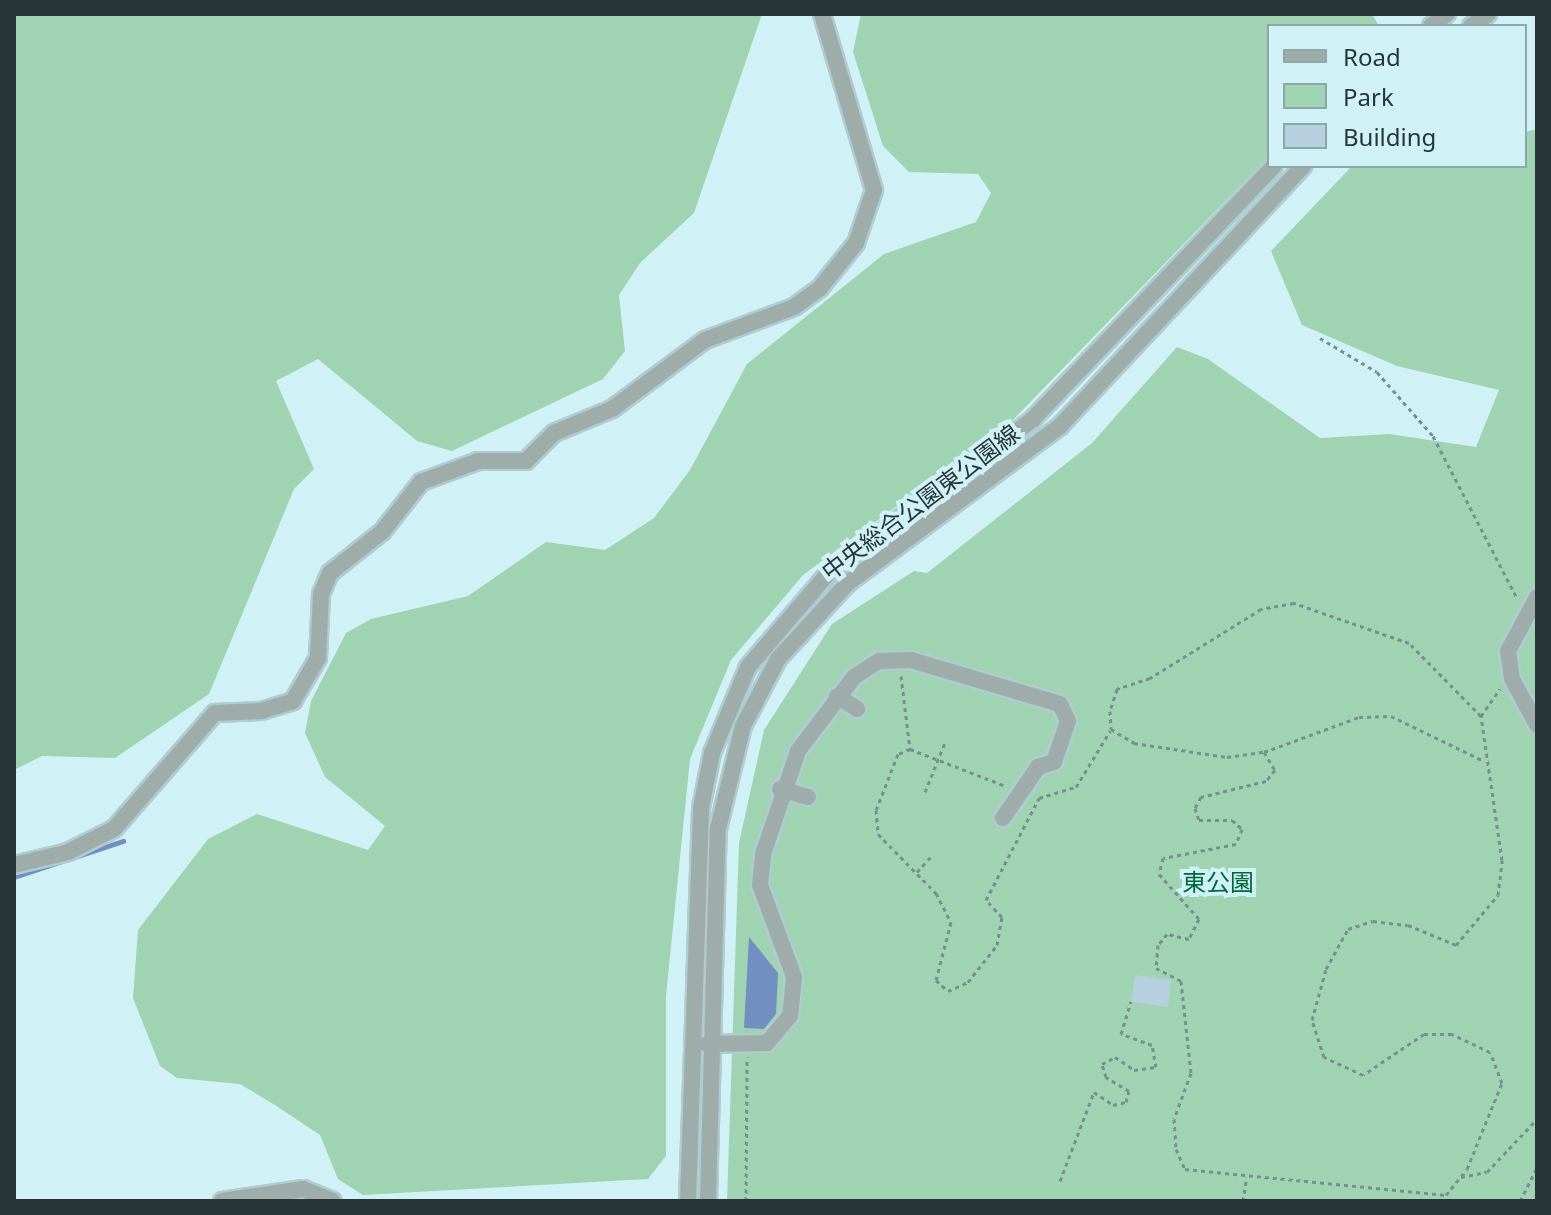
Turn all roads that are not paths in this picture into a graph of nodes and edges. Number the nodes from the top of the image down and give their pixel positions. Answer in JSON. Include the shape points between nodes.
{"nodes":[{"id":1,"x":822,"y":14,"type":"edge"},
{"id":2,"x":1272,"y":168,"type":"edge"},
{"id":3,"x":1301,"y":168,"type":"edge"},
{"id":4,"x":1537,"y":597,"type":"edge"},
{"id":5,"x":837,"y":696,"type":"junction"},
{"id":6,"x":857,"y":709,"type":"dead end"},
{"id":7,"x":1537,"y":725,"type":"edge"},
{"id":8,"x":780,"y":789,"type":"junction"},
{"id":9,"x":808,"y":797,"type":"dead end"},
{"id":10,"x":1003,"y":818,"type":"dead end"},
{"id":11,"x":14,"y":865,"type":"edge"},
{"id":12,"x":693,"y":1043,"type":"junction"},
{"id":13,"x":715,"y":1044,"type":"junction"},
{"id":14,"x":332,"y":1198,"type":"edge"},
{"id":15,"x":222,"y":1201,"type":"edge"},
{"id":16,"x":688,"y":1201,"type":"edge"},
{"id":17,"x":708,"y":1201,"type":"edge"}],
"edges":[{"from":1,"to":11,"type":"street","via":[[874,190],[856,243],[820,288],[794,307],[705,340],[612,409],[554,433],[526,461],[478,461],[421,482],[382,532],[330,573],[321,594],[318,658],[293,701],[261,711],[215,713],[114,829],[68,852]]},
{"from":2,"to":12,"type":"street","via":[[1033,419],[832,569],[748,667],[712,753],[701,808]]},
{"from":3,"to":13,"type":"street","name":"中央総合公園東公園線","via":[[1060,426],[848,583],[778,659],[743,726],[718,829]]},
{"from":4,"to":7,"type":"street","via":[[1508,651],[1512,679]]},
{"from":5,"to":6,"type":"street"},
{"from":5,"to":8,"type":"street"},
{"from":5,"to":10,"type":"street","via":[[879,661],[900,660],[1060,704],[1068,721],[1054,762],[1036,762]]},
{"from":8,"to":9,"type":"street"},
{"from":8,"to":13,"type":"street","via":[[760,885],[788,952],[790,1016],[767,1043]]},
{"from":12,"to":13,"type":"street"},
{"from":12,"to":16,"type":"street"},
{"from":13,"to":17,"type":"street","name":"中央総合公園東公園線"},
{"from":14,"to":15,"type":"street","via":[[303,1189]]}]}
